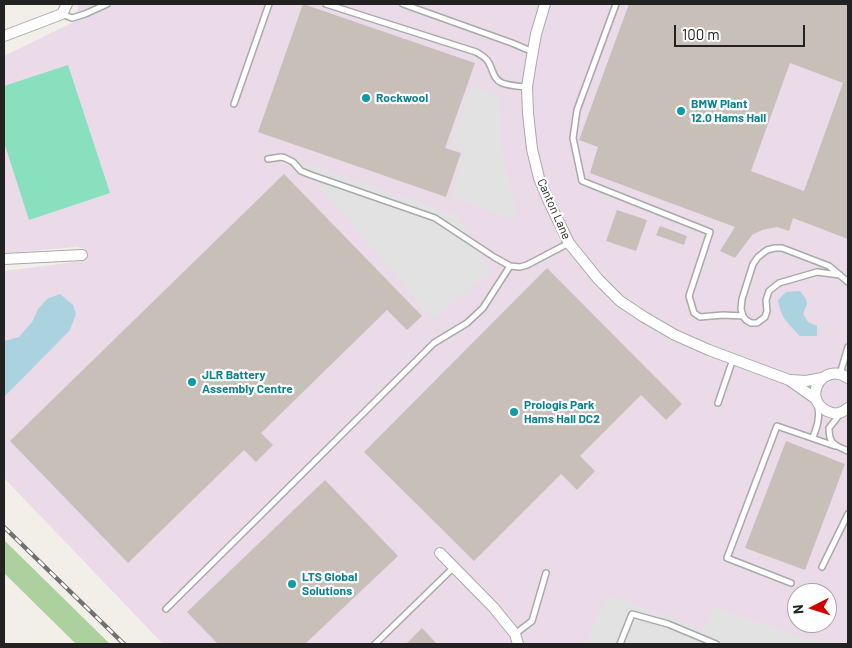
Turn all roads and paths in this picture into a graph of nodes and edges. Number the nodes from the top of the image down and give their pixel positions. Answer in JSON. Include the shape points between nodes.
{"nodes":[{"id":1,"x":107,"y":4,"type":"edge"},
{"id":2,"x":269,"y":4,"type":"edge"},
{"id":3,"x":326,"y":4,"type":"edge"},
{"id":4,"x":403,"y":4,"type":"edge"},
{"id":5,"x":545,"y":4,"type":"edge"},
{"id":6,"x":616,"y":4,"type":"edge"},
{"id":7,"x":64,"y":9,"type":"edge"},
{"id":8,"x":4,"y":36,"type":"edge"},
{"id":9,"x":532,"y":52,"type":"junction"},
{"id":10,"x":527,"y":87,"type":"junction"},
{"id":11,"x":234,"y":104,"type":"dead end"},
{"id":12,"x":268,"y":159,"type":"dead end"},
{"id":13,"x":569,"y":243,"type":"junction"},
{"id":14,"x":82,"y":255,"type":"dead end"},
{"id":15,"x":4,"y":259,"type":"edge"},
{"id":16,"x":510,"y":266,"type":"junction"},
{"id":17,"x":840,"y":275,"type":"junction"},
{"id":18,"x":848,"y":282,"type":"edge"},
{"id":19,"x":743,"y":316,"type":"junction"},
{"id":20,"x":848,"y":348,"type":"edge"},
{"id":21,"x":733,"y":359,"type":"junction"},
{"id":22,"x":844,"y":376,"type":"edge"},
{"id":23,"x":822,"y":378,"type":"junction"},
{"id":24,"x":789,"y":380,"type":"junction"},
{"id":25,"x":817,"y":401,"type":"junction"},
{"id":26,"x":718,"y":403,"type":"dead end"},
{"id":27,"x":846,"y":410,"type":"edge"},
{"id":28,"x":813,"y":438,"type":"junction"},
{"id":29,"x":835,"y":446,"type":"junction"},
{"id":30,"x":848,"y":450,"type":"edge"},
{"id":31,"x":848,"y":514,"type":"edge"},
{"id":32,"x":440,"y":553,"type":"dead end"},
{"id":33,"x":822,"y":567,"type":"dead end"},
{"id":34,"x":454,"y":568,"type":"junction"},
{"id":35,"x":546,"y":573,"type":"dead end"},
{"id":36,"x":791,"y":583,"type":"dead end"},
{"id":37,"x":166,"y":609,"type":"dead end"},
{"id":38,"x":514,"y":634,"type":"junction"},
{"id":39,"x":376,"y":644,"type":"edge"},
{"id":40,"x":518,"y":644,"type":"edge"},
{"id":41,"x":620,"y":644,"type":"edge"},
{"id":42,"x":716,"y":644,"type":"edge"}],
"edges":[{"from":1,"to":7,"type":"lane","via":[[72,18]]},
{"from":2,"to":11,"type":"lane"},
{"from":3,"to":10,"type":"lane","via":[[476,52],[489,62],[500,82]]},
{"from":4,"to":9,"type":"lane"},
{"from":5,"to":9,"type":"street","name":"Canton Lane"},
{"from":6,"to":19,"type":"lane","via":[[577,110],[573,138],[582,182],[710,232],[689,296],[694,313],[700,317]]},
{"from":7,"to":8,"type":"street"},
{"from":9,"to":10,"type":"street","name":"Canton Lane"},
{"from":10,"to":13,"type":"street","name":"Canton Lane","via":[[532,149],[539,178]]},
{"from":12,"to":16,"type":"lane","via":[[285,158],[311,175],[435,218]]},
{"from":13,"to":16,"type":"lane","via":[[527,265]]},
{"from":13,"to":21,"type":"street","name":"Canton Lane","via":[[620,301],[675,335]]},
{"from":14,"to":15,"type":"street"},
{"from":16,"to":37,"type":"lane","via":[[483,308],[468,323],[434,343]]},
{"from":17,"to":18,"type":"lane"},
{"from":17,"to":19,"type":"lane","via":[[817,272],[779,283],[769,291],[767,311],[761,321],[751,323]]},
{"from":17,"to":19,"type":"lane","via":[[829,266],[782,248],[766,250],[753,264],[742,299]]},
{"from":20,"to":22,"type":"lane"},
{"from":21,"to":24,"type":"street","name":"Canton Lane"},
{"from":21,"to":26,"type":"lane"},
{"from":22,"to":23,"type":"street","name":"Canton Lane","via":[[835,373]]},
{"from":23,"to":24,"type":"street","name":"Canton Lane"},
{"from":23,"to":25,"type":"street","via":[[815,392]]},
{"from":24,"to":25,"type":"street","name":"Canton Lane"},
{"from":25,"to":27,"type":"street","name":"Canton Lane","via":[[831,413]]},
{"from":25,"to":28,"type":"lane","via":[[820,414]]},
{"from":27,"to":29,"type":"lane","via":[[828,428]]},
{"from":28,"to":29,"type":"lane"},
{"from":28,"to":36,"type":"lane","via":[[777,426],[727,558]]},
{"from":29,"to":30,"type":"lane"},
{"from":31,"to":33,"type":"lane"},
{"from":32,"to":34,"type":"street"},
{"from":34,"to":38,"type":"street","via":[[494,608]]},
{"from":34,"to":39,"type":"lane"},
{"from":35,"to":38,"type":"lane","via":[[532,621]]},
{"from":38,"to":40,"type":"street"},
{"from":41,"to":42,"type":"lane","via":[[632,614],[668,624]]}]}
